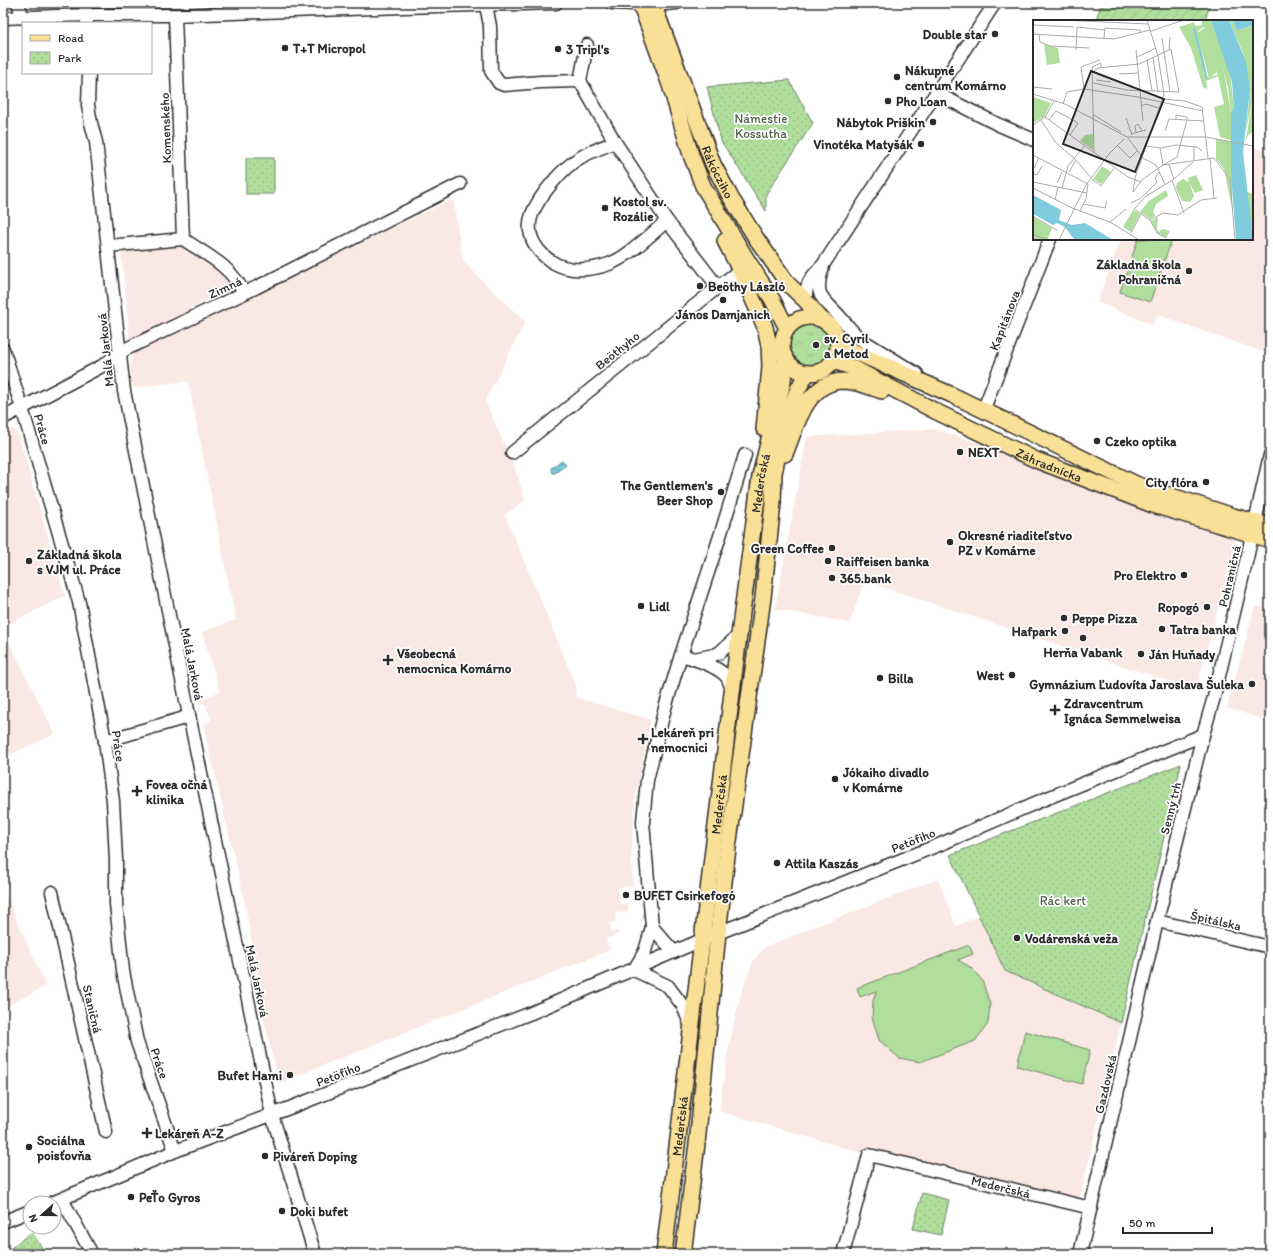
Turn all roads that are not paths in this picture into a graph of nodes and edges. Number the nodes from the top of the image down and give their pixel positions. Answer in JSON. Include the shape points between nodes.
{"nodes":[{"id":1,"x":18,"y":3,"type":"edge"},
{"id":2,"x":85,"y":3,"type":"edge"},
{"id":3,"x":556,"y":3,"type":"edge"},
{"id":4,"x":612,"y":3,"type":"edge"},
{"id":5,"x":677,"y":3,"type":"edge"},
{"id":6,"x":995,"y":3,"type":"edge"},
{"id":7,"x":647,"y":4,"type":"edge"},
{"id":8,"x":486,"y":5,"type":"junction"},
{"id":9,"x":175,"y":15,"type":"junction"},
{"id":10,"x":3,"y":18,"type":"edge"},
{"id":11,"x":23,"y":18,"type":"junction"},
{"id":12,"x":87,"y":19,"type":"edge"},
{"id":13,"x":587,"y":45,"type":"dead end"},
{"id":14,"x":89,"y":74,"type":"edge"},
{"id":15,"x":580,"y":80,"type":"junction"},
{"id":16,"x":936,"y":93,"type":"junction"},
{"id":17,"x":1033,"y":140,"type":"edge"},
{"id":18,"x":615,"y":142,"type":"junction"},
{"id":19,"x":460,"y":184,"type":"dead end"},
{"id":20,"x":703,"y":186,"type":"junction"},
{"id":21,"x":667,"y":221,"type":"junction"},
{"id":22,"x":183,"y":239,"type":"junction"},
{"id":23,"x":1050,"y":240,"type":"edge"},
{"id":24,"x":108,"y":246,"type":"junction"},
{"id":25,"x":823,"y":265,"type":"junction"},
{"id":26,"x":740,"y":270,"type":"junction"},
{"id":27,"x":718,"y":287,"type":"junction"},
{"id":28,"x":244,"y":293,"type":"junction"},
{"id":29,"x":806,"y":301,"type":"junction"},
{"id":30,"x":821,"y":319,"type":"junction"},
{"id":31,"x":787,"y":328,"type":"junction"},
{"id":32,"x":839,"y":345,"type":"junction"},
{"id":33,"x":3,"y":349,"type":"edge"},
{"id":34,"x":120,"y":354,"type":"junction"},
{"id":35,"x":785,"y":357,"type":"junction"},
{"id":36,"x":833,"y":361,"type":"junction"},
{"id":37,"x":806,"y":373,"type":"junction"},
{"id":38,"x":952,"y":395,"type":"junction"},
{"id":39,"x":22,"y":408,"type":"junction"},
{"id":40,"x":983,"y":411,"type":"junction"},
{"id":41,"x":937,"y":412,"type":"junction"},
{"id":42,"x":3,"y":418,"type":"edge"},
{"id":43,"x":512,"y":453,"type":"dead end"},
{"id":44,"x":745,"y":455,"type":"dead end"},
{"id":45,"x":1270,"y":455,"type":"edge"},
{"id":46,"x":760,"y":476,"type":"junction"},
{"id":47,"x":773,"y":503,"type":"junction"},
{"id":48,"x":1270,"y":526,"type":"edge"},
{"id":49,"x":1254,"y":529,"type":"junction"},
{"id":50,"x":1270,"y":540,"type":"edge"},
{"id":51,"x":739,"y":635,"type":"junction"},
{"id":52,"x":681,"y":655,"type":"junction"},
{"id":53,"x":694,"y":659,"type":"junction"},
{"id":54,"x":732,"y":690,"type":"junction"},
{"id":55,"x":1213,"y":702,"type":"joint"},
{"id":56,"x":189,"y":716,"type":"junction"},
{"id":57,"x":1203,"y":735,"type":"junction"},
{"id":58,"x":105,"y":741,"type":"junction"},
{"id":59,"x":52,"y":892,"type":"dead end"},
{"id":60,"x":1157,"y":921,"type":"junction"},
{"id":61,"x":652,"y":927,"type":"junction"},
{"id":62,"x":718,"y":932,"type":"junction"},
{"id":63,"x":702,"y":939,"type":"junction"},
{"id":64,"x":1270,"y":947,"type":"edge"},
{"id":65,"x":674,"y":952,"type":"junction"},
{"id":66,"x":634,"y":970,"type":"junction"},
{"id":67,"x":692,"y":1029,"type":"junction"},
{"id":68,"x":272,"y":1115,"type":"junction"},
{"id":69,"x":106,"y":1132,"type":"dead end"},
{"id":70,"x":175,"y":1151,"type":"junction"},
{"id":71,"x":62,"y":1199,"type":"edge"},
{"id":72,"x":1091,"y":1208,"type":"junction"},
{"id":73,"x":62,"y":1209,"type":"edge"},
{"id":74,"x":22,"y":1214,"type":"edge"},
{"id":75,"x":3,"y":1222,"type":"edge"},
{"id":76,"x":92,"y":1254,"type":"edge"},
{"id":77,"x":313,"y":1254,"type":"edge"},
{"id":78,"x":664,"y":1254,"type":"edge"},
{"id":79,"x":683,"y":1254,"type":"edge"},
{"id":80,"x":842,"y":1254,"type":"edge"},
{"id":81,"x":1080,"y":1254,"type":"edge"}],
"edges":[{"from":1,"to":11,"type":"street"},
{"from":2,"to":12,"type":"street"},
{"from":3,"to":8,"type":"street"},
{"from":4,"to":7,"type":"street"},
{"from":5,"to":7,"type":"street"},
{"from":6,"to":16,"type":"street"},
{"from":7,"to":20,"type":"main road","name":"Rákócziho","via":[[691,155]]},
{"from":7,"to":29,"type":"main road","name":"Rákócziho","via":[[713,164],[731,198],[788,284]]},
{"from":8,"to":9,"type":"street"},
{"from":8,"to":15,"type":"street","via":[[490,26],[491,71],[499,83],[504,86]]},
{"from":9,"to":12,"type":"street"},
{"from":9,"to":22,"type":"street","name":"Komenského"},
{"from":10,"to":11,"type":"street"},
{"from":11,"to":12,"type":"street"},
{"from":13,"to":15,"type":"street"},
{"from":14,"to":24,"type":"street","name":"Malá Jarková","via":[[88,106],[96,142]]},
{"from":15,"to":18,"type":"street"},
{"from":16,"to":17,"type":"street"},
{"from":16,"to":25,"type":"street"},
{"from":18,"to":21,"type":"street"},
{"from":18,"to":21,"type":"street","via":[[580,157],[547,190],[530,221],[529,231],[535,245],[550,261],[562,267],[585,269],[619,259]]},
{"from":19,"to":28,"type":"street","name":"Zimná"},
{"from":20,"to":26,"type":"main road","via":[[713,215]]},
{"from":20,"to":31,"type":"main road","name":"Rákócziho"},
{"from":21,"to":27,"type":"street"},
{"from":22,"to":24,"type":"street"},
{"from":22,"to":28,"type":"street","via":[[223,265],[239,282]]},
{"from":23,"to":40,"type":"street","name":"Kapitánova"},
{"from":24,"to":34,"type":"street","name":"Malá Jarková"},
{"from":25,"to":29,"type":"street","via":[[809,281]]},
{"from":25,"to":38,"type":"street","via":[[818,284],[820,296],[856,335]]},
{"from":26,"to":27,"type":"street","name":"Beöthyho"},
{"from":26,"to":46,"type":"main road","via":[[765,327],[769,345],[770,367]]},
{"from":27,"to":43,"type":"street","name":"Beöthyho"},
{"from":28,"to":34,"type":"street","name":"Zimná"},
{"from":29,"to":30,"type":"main road","name":"Rákócziho"},
{"from":30,"to":31,"type":"main road","via":[[802,317]]},
{"from":30,"to":32,"type":"main road","via":[[833,328]]},
{"from":31,"to":35,"type":"main road","via":[[782,340]]},
{"from":32,"to":36,"type":"main road"},
{"from":32,"to":38,"type":"main road","name":"Záhradnícka"},
{"from":33,"to":39,"type":"street","name":"Práce"},
{"from":34,"to":39,"type":"street","name":"Zimná"},
{"from":34,"to":56,"type":"street","name":"Malá Jarková","via":[[124,391]]},
{"from":35,"to":37,"type":"main road","via":[[794,368]]},
{"from":35,"to":46,"type":"main road","name":"Mederčská","via":[[783,382]]},
{"from":36,"to":37,"type":"main road","via":[[821,371]]},
{"from":36,"to":41,"type":"main road","name":"Záhradnícka","via":[[850,367]]},
{"from":37,"to":47,"type":"main road","name":"Mederčská","via":[[784,426],[774,473]]},
{"from":38,"to":40,"type":"main road","name":"Záhradnícka"},
{"from":39,"to":42,"type":"street","name":"Zimná"},
{"from":39,"to":58,"type":"street","name":"Práce","via":[[79,602]]},
{"from":40,"to":49,"type":"main road","name":"Záhradnícka","via":[[1138,485]]},
{"from":41,"to":47,"type":"main road","via":[[896,395],[849,381],[829,384],[818,390],[799,418],[783,462]]},
{"from":41,"to":49,"type":"main road","name":"Záhradnícka","via":[[1036,460],[1153,505]]},
{"from":44,"to":52,"type":"street","name":"Mederčská"},
{"from":45,"to":49,"type":"street","name":"Pohraničná"},
{"from":46,"to":51,"type":"main road","name":"Mederčská"},
{"from":47,"to":62,"type":"main road","name":"Mederčská","via":[[763,598]]},
{"from":48,"to":49,"type":"main road"},
{"from":49,"to":50,"type":"main road"},
{"from":49,"to":55,"type":"street","name":"Pohraničná"},
{"from":51,"to":53,"type":"street","via":[[719,653]]},
{"from":51,"to":54,"type":"main road","name":"Mederčská"},
{"from":52,"to":53,"type":"street"},
{"from":52,"to":61,"type":"street","name":"Mederčská","via":[[647,780],[643,822]]},
{"from":53,"to":54,"type":"street","via":[[726,676]]},
{"from":54,"to":63,"type":"main road","name":"Mederčská"},
{"from":55,"to":57,"type":"street","name":"Senný trh"},
{"from":56,"to":58,"type":"street"},
{"from":56,"to":68,"type":"street","name":"Malá Jarková"},
{"from":57,"to":60,"type":"street","name":"Senný trh"},
{"from":57,"to":62,"type":"street","name":"Petöfiho","via":[[941,844]]},
{"from":58,"to":70,"type":"street","name":"Práce","via":[[113,801],[116,904],[123,971],[137,1042]]},
{"from":59,"to":69,"type":"street","name":"Staničná"},
{"from":60,"to":64,"type":"street","name":"Špitálska"},
{"from":60,"to":72,"type":"street","name":"Gazdovská"},
{"from":61,"to":65,"type":"street"},
{"from":61,"to":66,"type":"street","name":"Mederčská","via":[[645,951]]},
{"from":62,"to":63,"type":"street","name":"Petöfiho"},
{"from":62,"to":79,"type":"main road","name":"Mederčská","via":[[697,1144]]},
{"from":63,"to":65,"type":"street","name":"Petöfiho"},
{"from":63,"to":67,"type":"main road","name":"Mederčská"},
{"from":65,"to":66,"type":"street","name":"Petöfiho"},
{"from":66,"to":67,"type":"street","via":[[668,986],[683,1006]]},
{"from":66,"to":68,"type":"street","name":"Petöfiho"},
{"from":67,"to":78,"type":"main road","name":"Mederčská"},
{"from":68,"to":70,"type":"street","name":"Petöfiho"},
{"from":68,"to":77,"type":"street","name":"Malá Jarková"},
{"from":70,"to":71,"type":"street","name":"Petöfiho"},
{"from":72,"to":80,"type":"street","name":"Mederčská","via":[[869,1156]]},
{"from":72,"to":81,"type":"street","name":"Gazdovská"},
{"from":73,"to":76,"type":"street"},
{"from":74,"to":75,"type":"street"}]}
